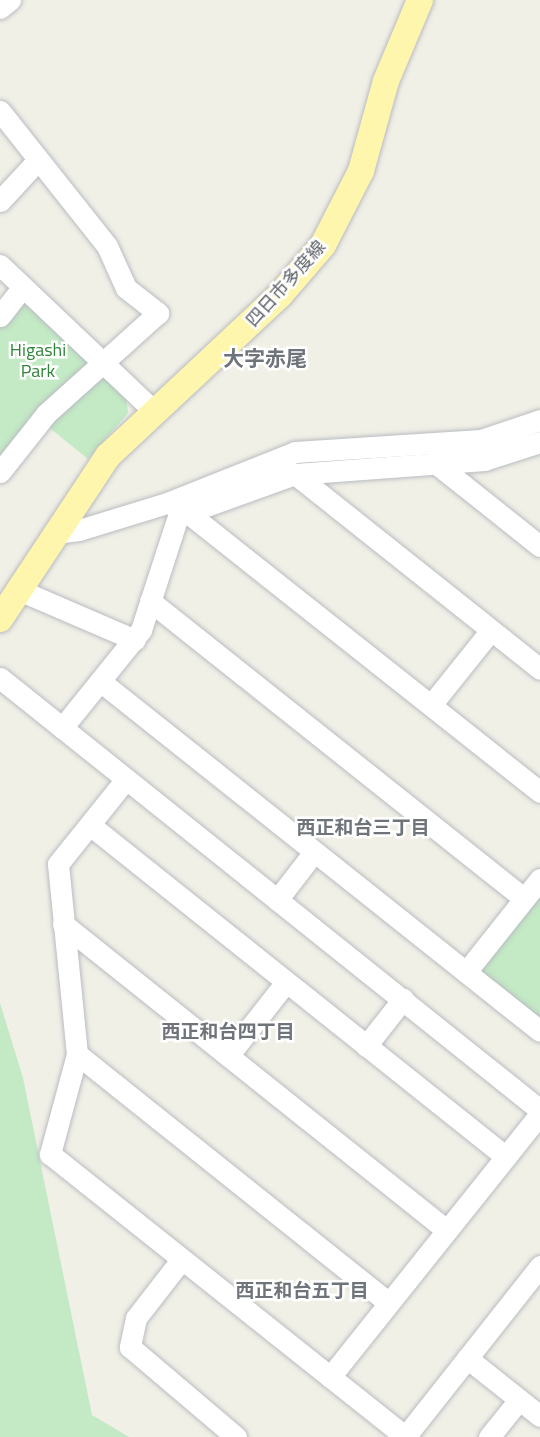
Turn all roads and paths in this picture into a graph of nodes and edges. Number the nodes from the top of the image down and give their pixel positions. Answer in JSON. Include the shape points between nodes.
{"nodes":[{"id":1,"x":10,"y":0,"type":"edge"},
{"id":2,"x":420,"y":0,"type":"edge"},
{"id":3,"x":0,"y":8,"type":"edge"},
{"id":4,"x":0,"y":111,"type":"edge"},
{"id":5,"x":38,"y":160,"type":"junction"},
{"id":6,"x":2,"y":192,"type":"edge"},
{"id":7,"x":0,"y":265,"type":"edge"},
{"id":8,"x":23,"y":287,"type":"junction"},
{"id":9,"x":0,"y":316,"type":"edge"},
{"id":10,"x":102,"y":363,"type":"junction"},
{"id":11,"x":153,"y":410,"type":"junction"},
{"id":12,"x":540,"y":420,"type":"edge"},
{"id":13,"x":540,"y":442,"type":"edge"},
{"id":14,"x":438,"y":465,"type":"junction"},
{"id":15,"x":0,"y":472,"type":"edge"},
{"id":16,"x":295,"y":474,"type":"junction"},
{"id":17,"x":188,"y":513,"type":"junction"},
{"id":18,"x":54,"y":533,"type":"junction"},
{"id":19,"x":540,"y":546,"type":"edge"},
{"id":20,"x":19,"y":590,"type":"junction"},
{"id":21,"x":150,"y":601,"type":"junction"},
{"id":22,"x":0,"y":619,"type":"edge"},
{"id":23,"x":491,"y":630,"type":"junction"},
{"id":24,"x":135,"y":640,"type":"junction"},
{"id":25,"x":540,"y":670,"type":"edge"},
{"id":26,"x":0,"y":678,"type":"edge"},
{"id":27,"x":100,"y":681,"type":"junction"},
{"id":28,"x":432,"y":705,"type":"junction"},
{"id":29,"x":62,"y":729,"type":"junction"},
{"id":30,"x":125,"y":779,"type":"junction"},
{"id":31,"x":540,"y":792,"type":"edge"},
{"id":32,"x":90,"y":825,"type":"junction"},
{"id":33,"x":314,"y":852,"type":"junction"},
{"id":34,"x":540,"y":879,"type":"edge"},
{"id":35,"x":524,"y":899,"type":"junction"},
{"id":36,"x":278,"y":900,"type":"junction"},
{"id":37,"x":63,"y":924,"type":"junction"},
{"id":38,"x":466,"y":972,"type":"junction"},
{"id":39,"x":286,"y":982,"type":"junction"},
{"id":40,"x":403,"y":999,"type":"junction"},
{"id":41,"x":540,"y":1031,"type":"edge"},
{"id":42,"x":366,"y":1046,"type":"junction"},
{"id":43,"x":77,"y":1054,"type":"junction"},
{"id":44,"x":228,"y":1056,"type":"junction"},
{"id":45,"x":540,"y":1112,"type":"edge"},
{"id":46,"x":506,"y":1157,"type":"junction"},
{"id":47,"x":447,"y":1230,"type":"junction"},
{"id":48,"x":181,"y":1259,"type":"junction"},
{"id":49,"x":536,"y":1278,"type":"edge"},
{"id":50,"x":389,"y":1303,"type":"junction"},
{"id":51,"x":467,"y":1359,"type":"junction"},
{"id":52,"x":330,"y":1377,"type":"junction"},
{"id":53,"x":519,"y":1400,"type":"junction"},
{"id":54,"x":540,"y":1416,"type":"edge"},
{"id":55,"x":405,"y":1436,"type":"edge"},
{"id":56,"x":236,"y":1437,"type":"edge"},
{"id":57,"x":489,"y":1437,"type":"edge"}],
"edges":[{"from":1,"to":3,"type":"street"},
{"from":2,"to":11,"type":"main road","name":"四日市多度線","via":[[386,81],[361,172],[323,245],[217,357]]},
{"from":4,"to":5,"type":"street"},
{"from":5,"to":6,"type":"street"},
{"from":5,"to":10,"type":"street","via":[[107,246],[126,288],[158,313]]},
{"from":7,"to":8,"type":"street"},
{"from":8,"to":9,"type":"street"},
{"from":8,"to":10,"type":"street"},
{"from":10,"to":11,"type":"street"},
{"from":10,"to":15,"type":"street","via":[[46,414]]},
{"from":11,"to":18,"type":"main road","name":"四日市多度線","via":[[108,456]]},
{"from":12,"to":18,"type":"street","via":[[481,440],[295,452],[167,503],[79,530]]},
{"from":13,"to":14,"type":"street","via":[[484,460]]},
{"from":14,"to":16,"type":"street"},
{"from":14,"to":19,"type":"street"},
{"from":16,"to":17,"type":"street"},
{"from":16,"to":23,"type":"street"},
{"from":17,"to":21,"type":"street","via":[[178,516]]},
{"from":17,"to":28,"type":"street"},
{"from":18,"to":20,"type":"main road","name":"四日市多度線"},
{"from":20,"to":22,"type":"main road","name":"四日市多度線"},
{"from":20,"to":24,"type":"street"},
{"from":21,"to":24,"type":"street"},
{"from":21,"to":35,"type":"street"},
{"from":23,"to":25,"type":"street"},
{"from":23,"to":28,"type":"street"},
{"from":24,"to":27,"type":"street"},
{"from":26,"to":29,"type":"street"},
{"from":27,"to":29,"type":"street"},
{"from":27,"to":33,"type":"street"},
{"from":28,"to":31,"type":"street"},
{"from":29,"to":30,"type":"street"},
{"from":30,"to":32,"type":"street"},
{"from":30,"to":36,"type":"street"},
{"from":32,"to":37,"type":"street","via":[[58,864]]},
{"from":32,"to":39,"type":"street"},
{"from":33,"to":36,"type":"street"},
{"from":33,"to":38,"type":"street"},
{"from":34,"to":35,"type":"street"},
{"from":35,"to":38,"type":"street"},
{"from":36,"to":40,"type":"street"},
{"from":37,"to":43,"type":"street"},
{"from":37,"to":44,"type":"street"},
{"from":38,"to":41,"type":"street"},
{"from":39,"to":42,"type":"street"},
{"from":39,"to":44,"type":"street"},
{"from":40,"to":42,"type":"street"},
{"from":40,"to":45,"type":"street"},
{"from":42,"to":46,"type":"street"},
{"from":43,"to":48,"type":"street","via":[[50,1154]]},
{"from":43,"to":50,"type":"street"},
{"from":44,"to":47,"type":"street"},
{"from":45,"to":46,"type":"street"},
{"from":46,"to":47,"type":"street"},
{"from":47,"to":50,"type":"street"},
{"from":48,"to":52,"type":"street"},
{"from":48,"to":56,"type":"street","via":[[136,1318],[130,1347]]},
{"from":49,"to":51,"type":"street"},
{"from":50,"to":52,"type":"street"},
{"from":51,"to":53,"type":"street"},
{"from":51,"to":55,"type":"street"},
{"from":52,"to":55,"type":"street"},
{"from":53,"to":54,"type":"street"},
{"from":53,"to":57,"type":"street"}]}
